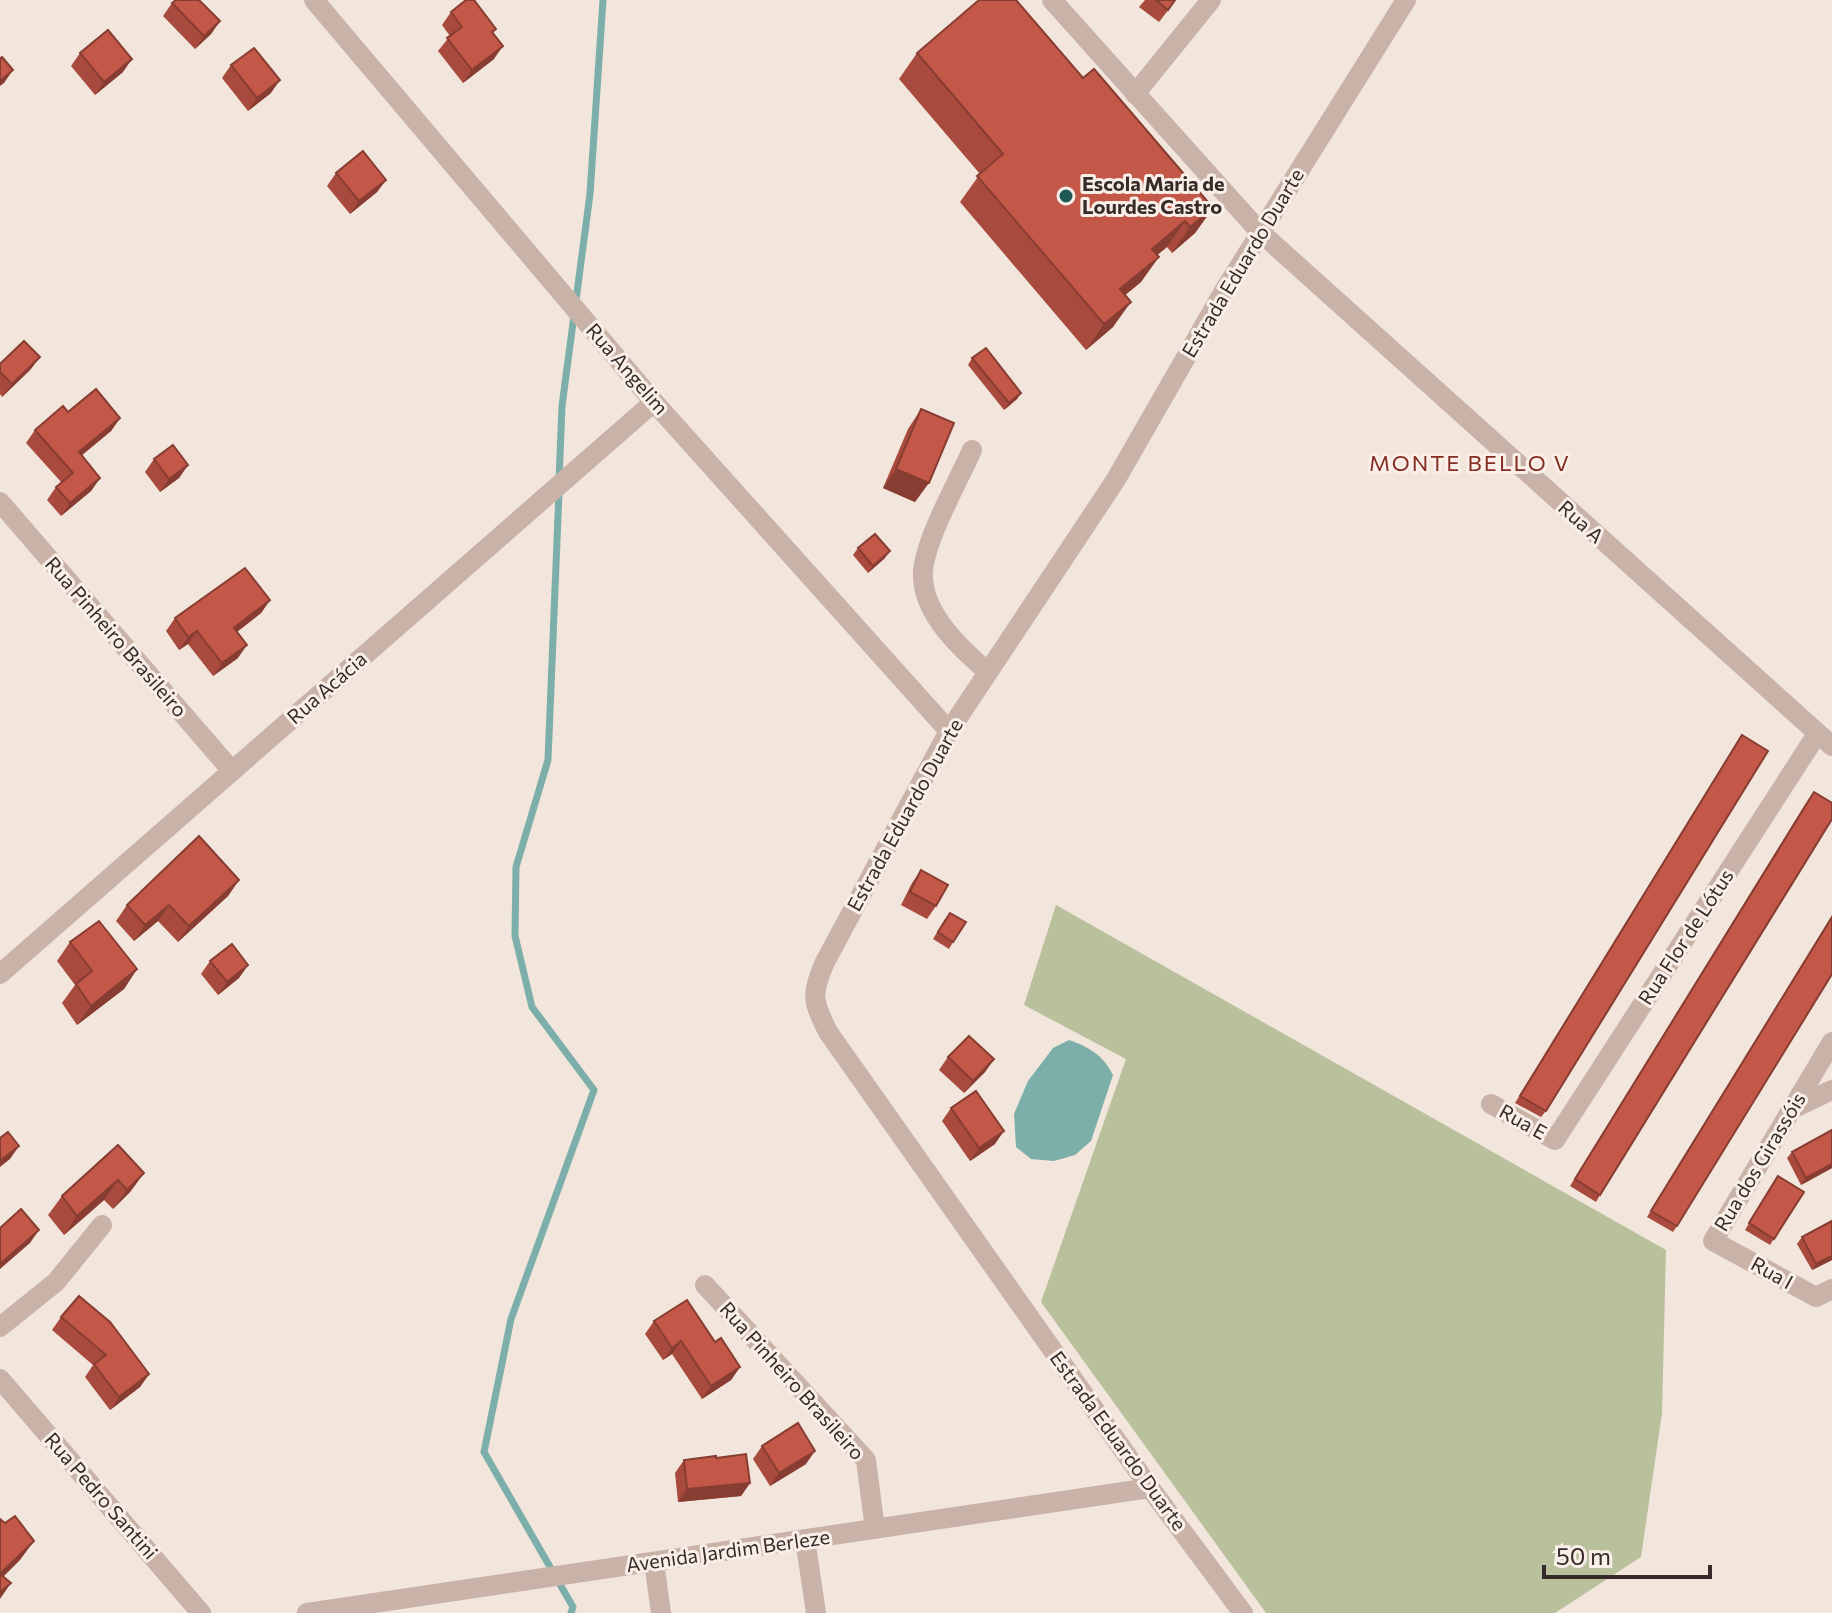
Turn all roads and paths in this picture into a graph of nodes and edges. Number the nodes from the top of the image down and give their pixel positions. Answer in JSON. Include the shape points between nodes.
{"nodes":[{"id":1,"x":314,"y":0,"type":"edge"},
{"id":2,"x":1052,"y":0,"type":"edge"},
{"id":3,"x":1211,"y":0,"type":"edge"},
{"id":4,"x":1406,"y":0,"type":"edge"},
{"id":5,"x":1135,"y":94,"type":"junction"},
{"id":6,"x":1260,"y":232,"type":"junction"},
{"id":7,"x":654,"y":402,"type":"junction"},
{"id":8,"x":972,"y":450,"type":"dead end"},
{"id":9,"x":0,"y":502,"type":"edge"},
{"id":10,"x":988,"y":672,"type":"junction"},
{"id":11,"x":949,"y":731,"type":"junction"},
{"id":12,"x":1824,"y":740,"type":"edge"},
{"id":13,"x":232,"y":771,"type":"junction"},
{"id":14,"x":0,"y":974,"type":"edge"},
{"id":15,"x":1832,"y":1042,"type":"edge"},
{"id":16,"x":1832,"y":1090,"type":"edge"},
{"id":17,"x":1491,"y":1104,"type":"dead end"},
{"id":18,"x":1790,"y":1110,"type":"junction"},
{"id":19,"x":1555,"y":1140,"type":"joint"},
{"id":20,"x":102,"y":1225,"type":"dead end"},
{"id":21,"x":1713,"y":1241,"type":"joint"},
{"id":22,"x":705,"y":1285,"type":"dead end"},
{"id":23,"x":1832,"y":1289,"type":"edge"},
{"id":24,"x":0,"y":1327,"type":"edge"},
{"id":25,"x":0,"y":1379,"type":"edge"},
{"id":26,"x":1150,"y":1488,"type":"junction"},
{"id":27,"x":875,"y":1529,"type":"junction"},
{"id":28,"x":805,"y":1539,"type":"junction"},
{"id":29,"x":654,"y":1562,"type":"junction"},
{"id":30,"x":201,"y":1613,"type":"edge"},
{"id":31,"x":307,"y":1613,"type":"edge"},
{"id":32,"x":661,"y":1613,"type":"edge"},
{"id":33,"x":816,"y":1613,"type":"edge"},
{"id":34,"x":1243,"y":1613,"type":"edge"}],
"edges":[{"from":1,"to":7,"type":"street","name":"Rua Angelim"},
{"from":2,"to":5,"type":"street","name":"Rua A"},
{"from":3,"to":5,"type":"street"},
{"from":4,"to":6,"type":"street","name":"Estrada Eduardo Duarte"},
{"from":5,"to":6,"type":"street","name":"Rua A"},
{"from":6,"to":10,"type":"street","name":"Estrada Eduardo Duarte","via":[[1115,481]]},
{"from":6,"to":12,"type":"street","name":"Rua A"},
{"from":7,"to":11,"type":"street","name":"Rua Angelim"},
{"from":7,"to":13,"type":"street","name":"Rua Acácia"},
{"from":8,"to":10,"type":"street","via":[[925,557],[922,576],[935,616]]},
{"from":9,"to":13,"type":"street","name":"Rua Pinheiro Brasileiro"},
{"from":10,"to":11,"type":"street","name":"Estrada Eduardo Duarte"},
{"from":11,"to":26,"type":"street","name":"Estrada Eduardo Duarte","via":[[825,962],[814,989],[816,1009]]},
{"from":12,"to":19,"type":"street","name":"Rua Flor de Lótus"},
{"from":13,"to":14,"type":"street","name":"Rua Acácia"},
{"from":15,"to":18,"type":"street","name":"Rua dos Girassóis"},
{"from":16,"to":18,"type":"street"},
{"from":17,"to":19,"type":"street","name":"Rua E"},
{"from":18,"to":21,"type":"street","name":"Rua dos Girassóis"},
{"from":20,"to":24,"type":"street","via":[[56,1282]]},
{"from":21,"to":23,"type":"street","name":"Rua I","via":[[1816,1297]]},
{"from":22,"to":27,"type":"street","name":"Rua Pinheiro Brasileiro","via":[[866,1460]]},
{"from":25,"to":30,"type":"street","name":"Rua Pedro Santini"},
{"from":26,"to":27,"type":"street","name":"Avenida Jardim Berleze"},
{"from":26,"to":34,"type":"street","name":"Estrada Eduardo Duarte"},
{"from":27,"to":28,"type":"street","name":"Avenida Jardim Berleze"},
{"from":28,"to":29,"type":"street","name":"Avenida Jardim Berleze"},
{"from":28,"to":33,"type":"street"},
{"from":29,"to":31,"type":"street","name":"Avenida Jardim Berleze"},
{"from":29,"to":32,"type":"street"}]}
